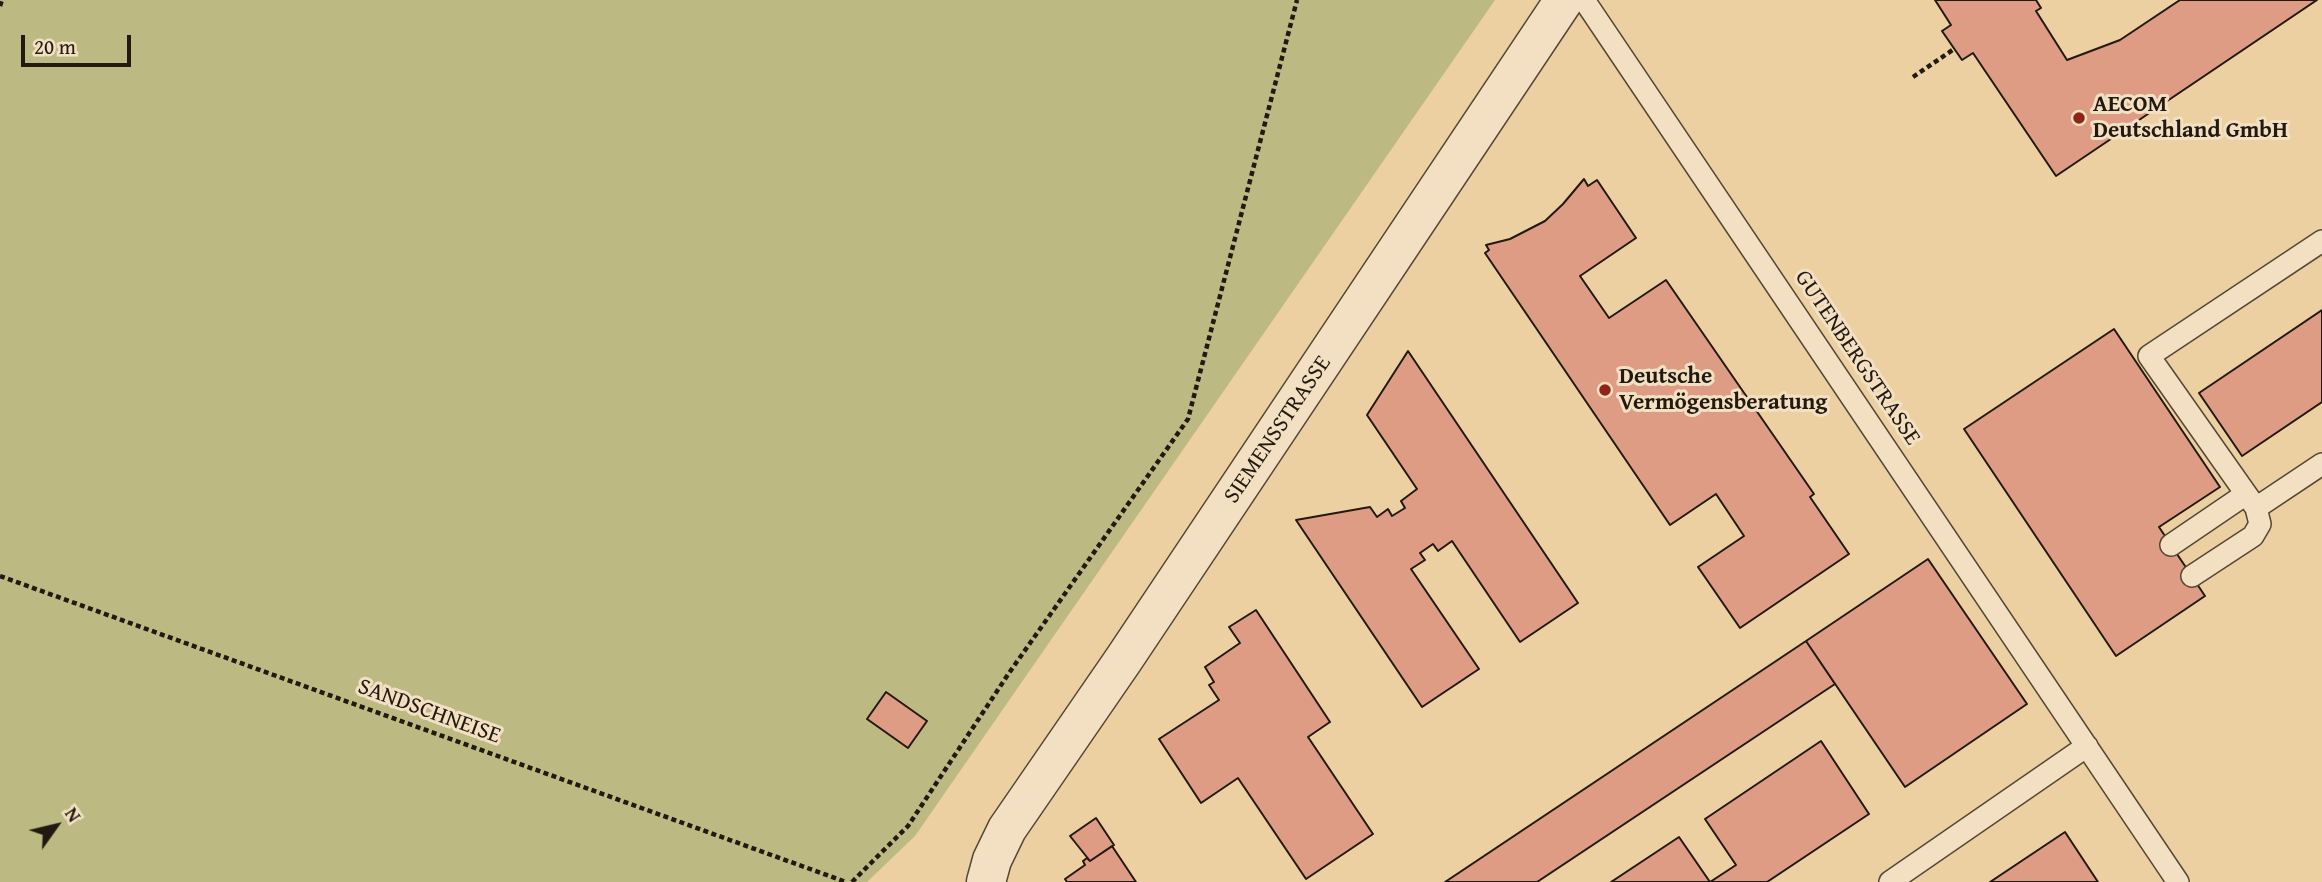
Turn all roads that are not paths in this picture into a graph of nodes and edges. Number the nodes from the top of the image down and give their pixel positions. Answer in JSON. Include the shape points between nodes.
{"nodes":[{"id":1,"x":1564,"y":0,"type":"edge"},
{"id":2,"x":1584,"y":0,"type":"edge"},
{"id":3,"x":2322,"y":241,"type":"edge"},
{"id":4,"x":2322,"y":464,"type":"edge"},
{"id":5,"x":2251,"y":501,"type":"junction"},
{"id":6,"x":2171,"y":545,"type":"dead end"},
{"id":7,"x":2192,"y":576,"type":"dead end"},
{"id":8,"x":2087,"y":746,"type":"junction"},
{"id":9,"x":989,"y":871,"type":"edge"},
{"id":10,"x":1890,"y":882,"type":"edge"},
{"id":11,"x":2178,"y":882,"type":"edge"}],
"edges":[{"from":1,"to":9,"type":"street","name":"SIEMENSSTRASSE","via":[[1029,796],[998,844]]},
{"from":2,"to":8,"type":"lane","name":"GUTENBERGSTRASSE"},
{"from":3,"to":5,"type":"lane","via":[[2149,356]]},
{"from":4,"to":5,"type":"lane"},
{"from":5,"to":6,"type":"lane"},
{"from":5,"to":7,"type":"lane","via":[[2259,524],[2253,536]]},
{"from":8,"to":10,"type":"lane"},
{"from":8,"to":11,"type":"lane","name":"GUTENBERGSTRASSE"}]}
